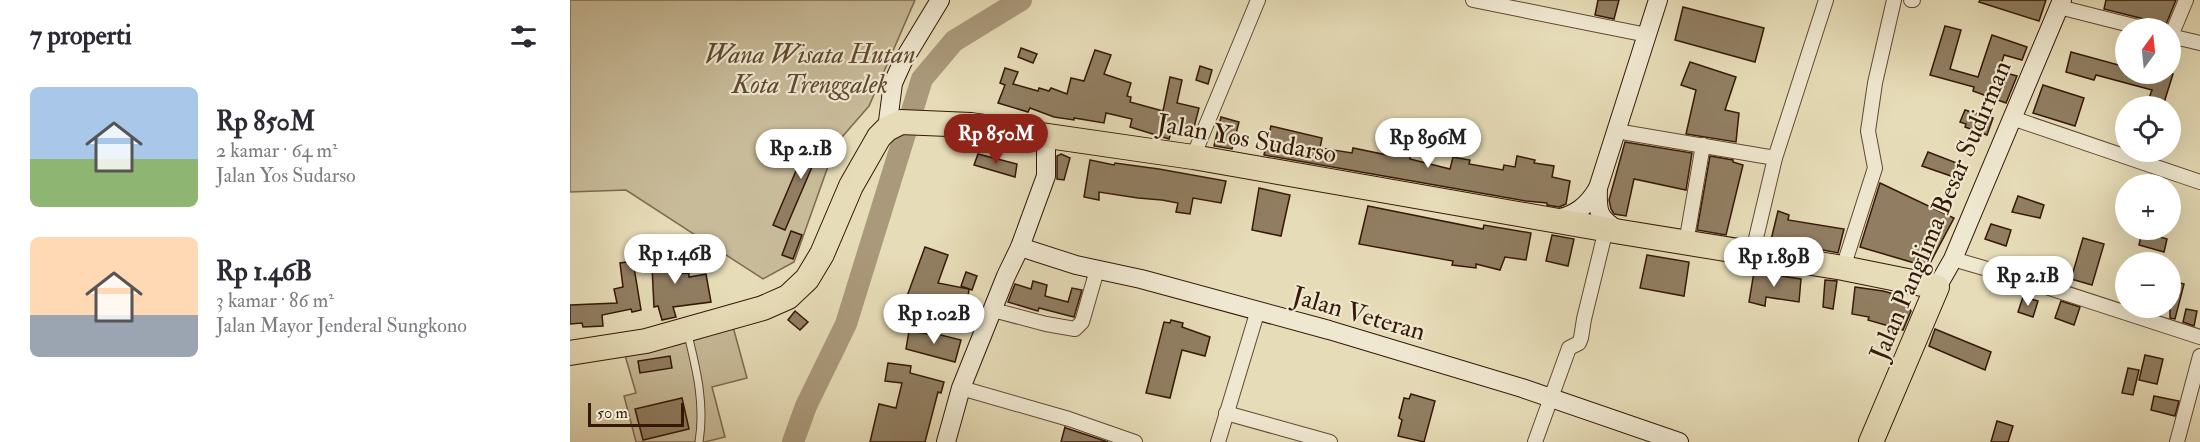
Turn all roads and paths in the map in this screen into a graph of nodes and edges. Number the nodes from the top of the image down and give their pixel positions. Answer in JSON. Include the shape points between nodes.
{"nodes":[{"id":1,"x":940,"y":0,"type":"edge"},
{"id":2,"x":1258,"y":0,"type":"edge"},
{"id":3,"x":1473,"y":0,"type":"edge"},
{"id":4,"x":1658,"y":0,"type":"edge"},
{"id":5,"x":1826,"y":0,"type":"edge"},
{"id":6,"x":1894,"y":0,"type":"edge"},
{"id":7,"x":2186,"y":0,"type":"edge"},
{"id":8,"x":2060,"y":3,"type":"edge"},
{"id":9,"x":2178,"y":18,"type":"edge"},
{"id":10,"x":2115,"y":20,"type":"edge"},
{"id":11,"x":1647,"y":34,"type":"junction"},
{"id":12,"x":2181,"y":38,"type":"edge"},
{"id":13,"x":2200,"y":43,"type":"edge"},
{"id":14,"x":2012,"y":118,"type":"junction"},
{"id":15,"x":894,"y":125,"type":"junction"},
{"id":16,"x":1616,"y":131,"type":"junction"},
{"id":17,"x":1046,"y":135,"type":"junction"},
{"id":18,"x":1703,"y":144,"type":"junction"},
{"id":19,"x":1193,"y":157,"type":"junction"},
{"id":20,"x":1775,"y":158,"type":"junction"},
{"id":21,"x":2200,"y":182,"type":"edge"},
{"id":22,"x":1598,"y":188,"type":"junction"},
{"id":23,"x":1551,"y":220,"type":"junction"},
{"id":24,"x":1614,"y":231,"type":"junction"},
{"id":25,"x":1686,"y":243,"type":"junction"},
{"id":26,"x":1020,"y":247,"type":"junction"},
{"id":27,"x":1752,"y":255,"type":"junction"},
{"id":28,"x":1953,"y":259,"type":"junction"},
{"id":29,"x":1843,"y":268,"type":"junction"},
{"id":30,"x":1097,"y":270,"type":"junction"},
{"id":31,"x":1902,"y":280,"type":"junction"},
{"id":32,"x":1937,"y":287,"type":"junction"},
{"id":33,"x":993,"y":310,"type":"junction"},
{"id":34,"x":1258,"y":310,"type":"junction"},
{"id":35,"x":1928,"y":310,"type":"junction"},
{"id":36,"x":687,"y":329,"type":"junction"},
{"id":37,"x":2200,"y":337,"type":"edge"},
{"id":38,"x":570,"y":353,"type":"edge"},
{"id":39,"x":2200,"y":356,"type":"edge"},
{"id":40,"x":962,"y":388,"type":"junction"},
{"id":41,"x":1551,"y":399,"type":"junction"},
{"id":42,"x":1226,"y":413,"type":"junction"},
{"id":43,"x":699,"y":442,"type":"edge"},
{"id":44,"x":946,"y":442,"type":"edge"},
{"id":45,"x":1135,"y":442,"type":"edge"},
{"id":46,"x":1218,"y":442,"type":"edge"},
{"id":47,"x":1330,"y":442,"type":"edge"},
{"id":48,"x":1535,"y":442,"type":"edge"},
{"id":49,"x":1679,"y":442,"type":"edge"},
{"id":50,"x":1871,"y":442,"type":"edge"},
{"id":51,"x":2177,"y":442,"type":"edge"}],
"edges":[{"from":1,"to":15,"type":"street","via":[[893,83]]},
{"from":2,"to":19,"type":"street"},
{"from":3,"to":11,"type":"street"},
{"from":4,"to":11,"type":"street"},
{"from":5,"to":20,"type":"street"},
{"from":6,"to":29,"type":"street","via":[[1868,131],[1875,168]]},
{"from":7,"to":9,"type":"street"},
{"from":8,"to":10,"type":"street"},
{"from":8,"to":14,"type":"street","name":"Jalan Panglima Besar Sudirman"},
{"from":11,"to":16,"type":"street"},
{"from":12,"to":13,"type":"street"},
{"from":14,"to":21,"type":"street"},
{"from":14,"to":28,"type":"street","name":"Jalan Panglima Besar Sudirman"},
{"from":15,"to":17,"type":"highway","name":"Jalan Yos Sudarso","via":[[971,125]]},
{"from":15,"to":36,"type":"highway","via":[[879,137],[851,186],[807,279],[780,301]]},
{"from":16,"to":18,"type":"street"},
{"from":16,"to":22,"type":"street"},
{"from":17,"to":19,"type":"highway","name":"Jalan Yos Sudarso"},
{"from":17,"to":26,"type":"street","via":[[1046,176]]},
{"from":18,"to":20,"type":"street"},
{"from":18,"to":25,"type":"street"},
{"from":19,"to":23,"type":"highway","name":"Jalan Yos Sudarso"},
{"from":20,"to":27,"type":"street"},
{"from":22,"to":23,"type":"street","via":[[1579,211]]},
{"from":22,"to":24,"type":"street","via":[[1600,215]]},
{"from":23,"to":24,"type":"highway","name":"Jalan Yos Sudarso"},
{"from":24,"to":25,"type":"highway","name":"Jalan Yos Sudarso"},
{"from":24,"to":41,"type":"street","via":[[1581,338],[1569,348]]},
{"from":25,"to":27,"type":"highway","name":"Jalan Yos Sudarso"},
{"from":26,"to":30,"type":"street","name":"Jalan Veteran"},
{"from":26,"to":33,"type":"street"},
{"from":27,"to":29,"type":"highway","name":"Jalan Yos Sudarso"},
{"from":28,"to":32,"type":"street","name":"Jalan Panglima Besar Sudirman"},
{"from":28,"to":37,"type":"street"},
{"from":29,"to":31,"type":"highway","name":"Jalan Yos Sudarso"},
{"from":30,"to":33,"type":"street","via":[[1082,322],[1075,329]]},
{"from":30,"to":34,"type":"street","name":"Jalan Veteran"},
{"from":31,"to":32,"type":"highway","name":"Jalan Yos Sudarso"},
{"from":31,"to":35,"type":"highway","via":[[1921,293]]},
{"from":32,"to":35,"type":"highway","name":"Jalan Panglima Besar Sudirman"},
{"from":33,"to":40,"type":"street"},
{"from":34,"to":41,"type":"street","name":"Jalan Veteran"},
{"from":34,"to":42,"type":"street"},
{"from":35,"to":50,"type":"highway","name":"Jalan Panglima Besar Sudirman"},
{"from":36,"to":38,"type":"highway"},
{"from":36,"to":43,"type":"lane","via":[[702,405]]},
{"from":39,"to":51,"type":"street"},
{"from":40,"to":44,"type":"street"},
{"from":40,"to":45,"type":"street"},
{"from":41,"to":48,"type":"street"},
{"from":41,"to":49,"type":"street","name":"Jalan Veteran"},
{"from":42,"to":46,"type":"street"},
{"from":42,"to":47,"type":"street"}]}
